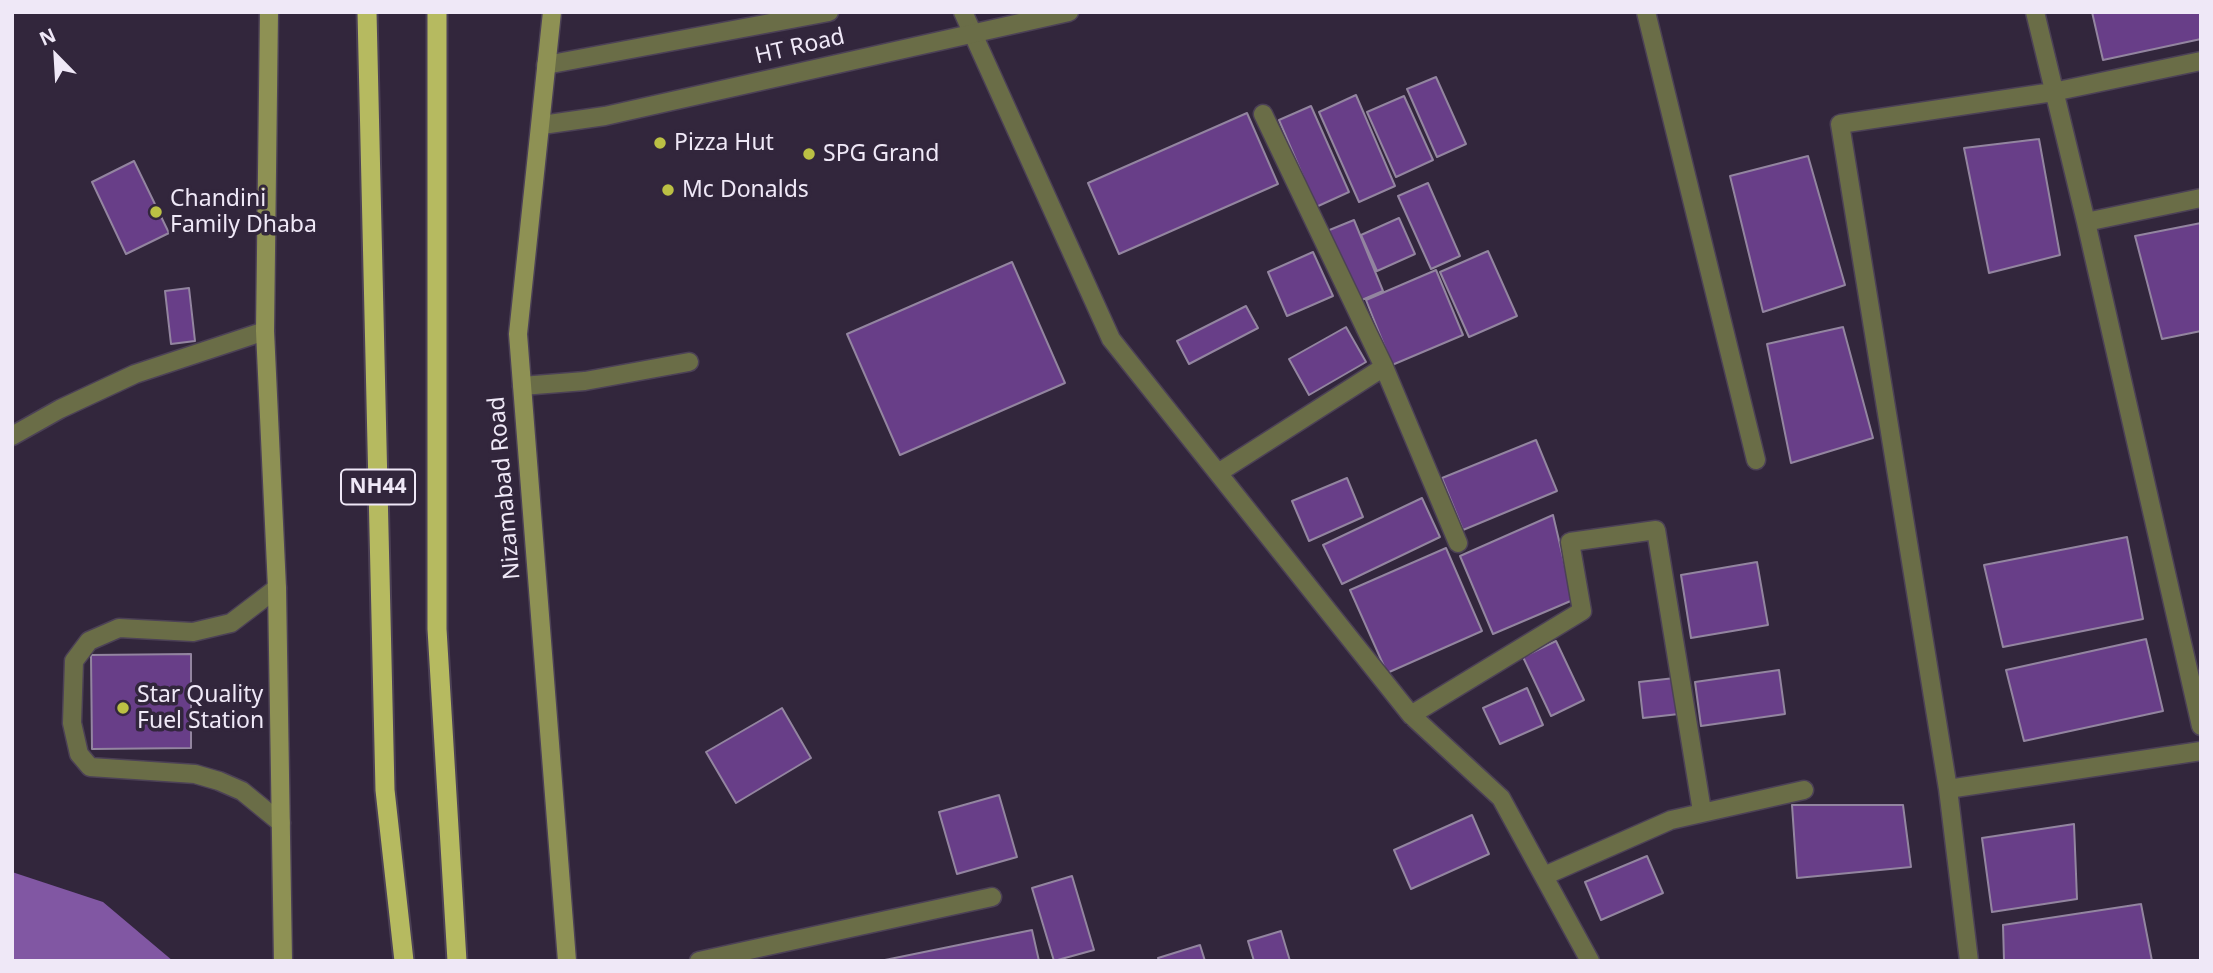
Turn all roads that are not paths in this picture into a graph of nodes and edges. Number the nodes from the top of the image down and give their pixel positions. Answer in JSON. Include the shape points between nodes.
{"nodes":[{"id":1,"x":269,"y":12,"type":"edge"},
{"id":2,"x":367,"y":12,"type":"edge"},
{"id":3,"x":437,"y":12,"type":"edge"},
{"id":4,"x":552,"y":12,"type":"edge"},
{"id":5,"x":829,"y":12,"type":"edge"},
{"id":6,"x":962,"y":12,"type":"edge"},
{"id":7,"x":1069,"y":12,"type":"edge"},
{"id":8,"x":1646,"y":12,"type":"edge"},
{"id":9,"x":2035,"y":12,"type":"edge"},
{"id":10,"x":972,"y":33,"type":"junction"},
{"id":11,"x":2201,"y":61,"type":"edge"},
{"id":12,"x":547,"y":65,"type":"junction"},
{"id":13,"x":2053,"y":92,"type":"junction"},
{"id":14,"x":1263,"y":114,"type":"dead end"},
{"id":15,"x":542,"y":125,"type":"junction"},
{"id":16,"x":2201,"y":198,"type":"edge"},
{"id":17,"x":2086,"y":222,"type":"junction"},
{"id":18,"x":265,"y":331,"type":"junction"},
{"id":19,"x":689,"y":362,"type":"dead end"},
{"id":20,"x":1384,"y":367,"type":"junction"},
{"id":21,"x":522,"y":386,"type":"junction"},
{"id":22,"x":12,"y":436,"type":"edge"},
{"id":23,"x":1756,"y":460,"type":"dead end"},
{"id":24,"x":1218,"y":473,"type":"junction"},
{"id":25,"x":1458,"y":543,"type":"dead end"},
{"id":26,"x":277,"y":588,"type":"junction"},
{"id":27,"x":1411,"y":715,"type":"junction"},
{"id":28,"x":2201,"y":726,"type":"edge"},
{"id":29,"x":2201,"y":751,"type":"edge"},
{"id":30,"x":1948,"y":789,"type":"junction"},
{"id":31,"x":1804,"y":790,"type":"dead end"},
{"id":32,"x":1702,"y":811,"type":"junction"},
{"id":33,"x":281,"y":823,"type":"junction"},
{"id":34,"x":1544,"y":876,"type":"junction"},
{"id":35,"x":992,"y":897,"type":"dead end"},
{"id":36,"x":283,"y":961,"type":"edge"},
{"id":37,"x":404,"y":961,"type":"edge"},
{"id":38,"x":457,"y":961,"type":"edge"},
{"id":39,"x":567,"y":961,"type":"edge"},
{"id":40,"x":699,"y":961,"type":"edge"},
{"id":41,"x":1590,"y":961,"type":"edge"},
{"id":42,"x":1969,"y":961,"type":"edge"}],
"edges":[{"from":1,"to":18,"type":"main road"},
{"from":2,"to":37,"type":"highway","number":"NH44","via":[[385,790]]},
{"from":3,"to":38,"type":"highway","number":"NH44","via":[[437,629]]},
{"from":4,"to":12,"type":"main road","name":"Nizamabad Road"},
{"from":5,"to":12,"type":"street","name":"HT Road"},
{"from":6,"to":10,"type":"street"},
{"from":7,"to":10,"type":"street","name":"HT Road"},
{"from":8,"to":23,"type":"street"},
{"from":9,"to":13,"type":"street"},
{"from":10,"to":15,"type":"street","name":"HT Road","via":[[605,116]]},
{"from":10,"to":24,"type":"street","via":[[1111,339]]},
{"from":11,"to":13,"type":"street"},
{"from":12,"to":15,"type":"main road","name":"Nizamabad Road"},
{"from":13,"to":17,"type":"street"},
{"from":13,"to":30,"type":"street","via":[[1840,124]]},
{"from":14,"to":20,"type":"street"},
{"from":15,"to":21,"type":"main road","name":"Nizamabad Road","via":[[518,334]]},
{"from":16,"to":17,"type":"street"},
{"from":17,"to":28,"type":"street"},
{"from":18,"to":22,"type":"street","via":[[135,374]]},
{"from":18,"to":26,"type":"main road"},
{"from":19,"to":21,"type":"street","via":[[585,381]]},
{"from":20,"to":24,"type":"street"},
{"from":20,"to":25,"type":"street"},
{"from":21,"to":39,"type":"main road","name":"Nizamabad Road"},
{"from":24,"to":27,"type":"street"},
{"from":26,"to":33,"type":"main road"},
{"from":26,"to":33,"type":"street","via":[[231,623],[192,632],[119,628],[89,641],[74,662],[72,723],[79,754],[90,767],[195,774],[242,791]]},
{"from":27,"to":32,"type":"street","via":[[1583,611],[1570,542],[1656,530]]},
{"from":27,"to":34,"type":"street","via":[[1501,798]]},
{"from":29,"to":30,"type":"street"},
{"from":30,"to":42,"type":"street"},
{"from":31,"to":32,"type":"street"},
{"from":32,"to":34,"type":"street"},
{"from":33,"to":36,"type":"main road"},
{"from":34,"to":41,"type":"street"},
{"from":35,"to":40,"type":"street"}]}
